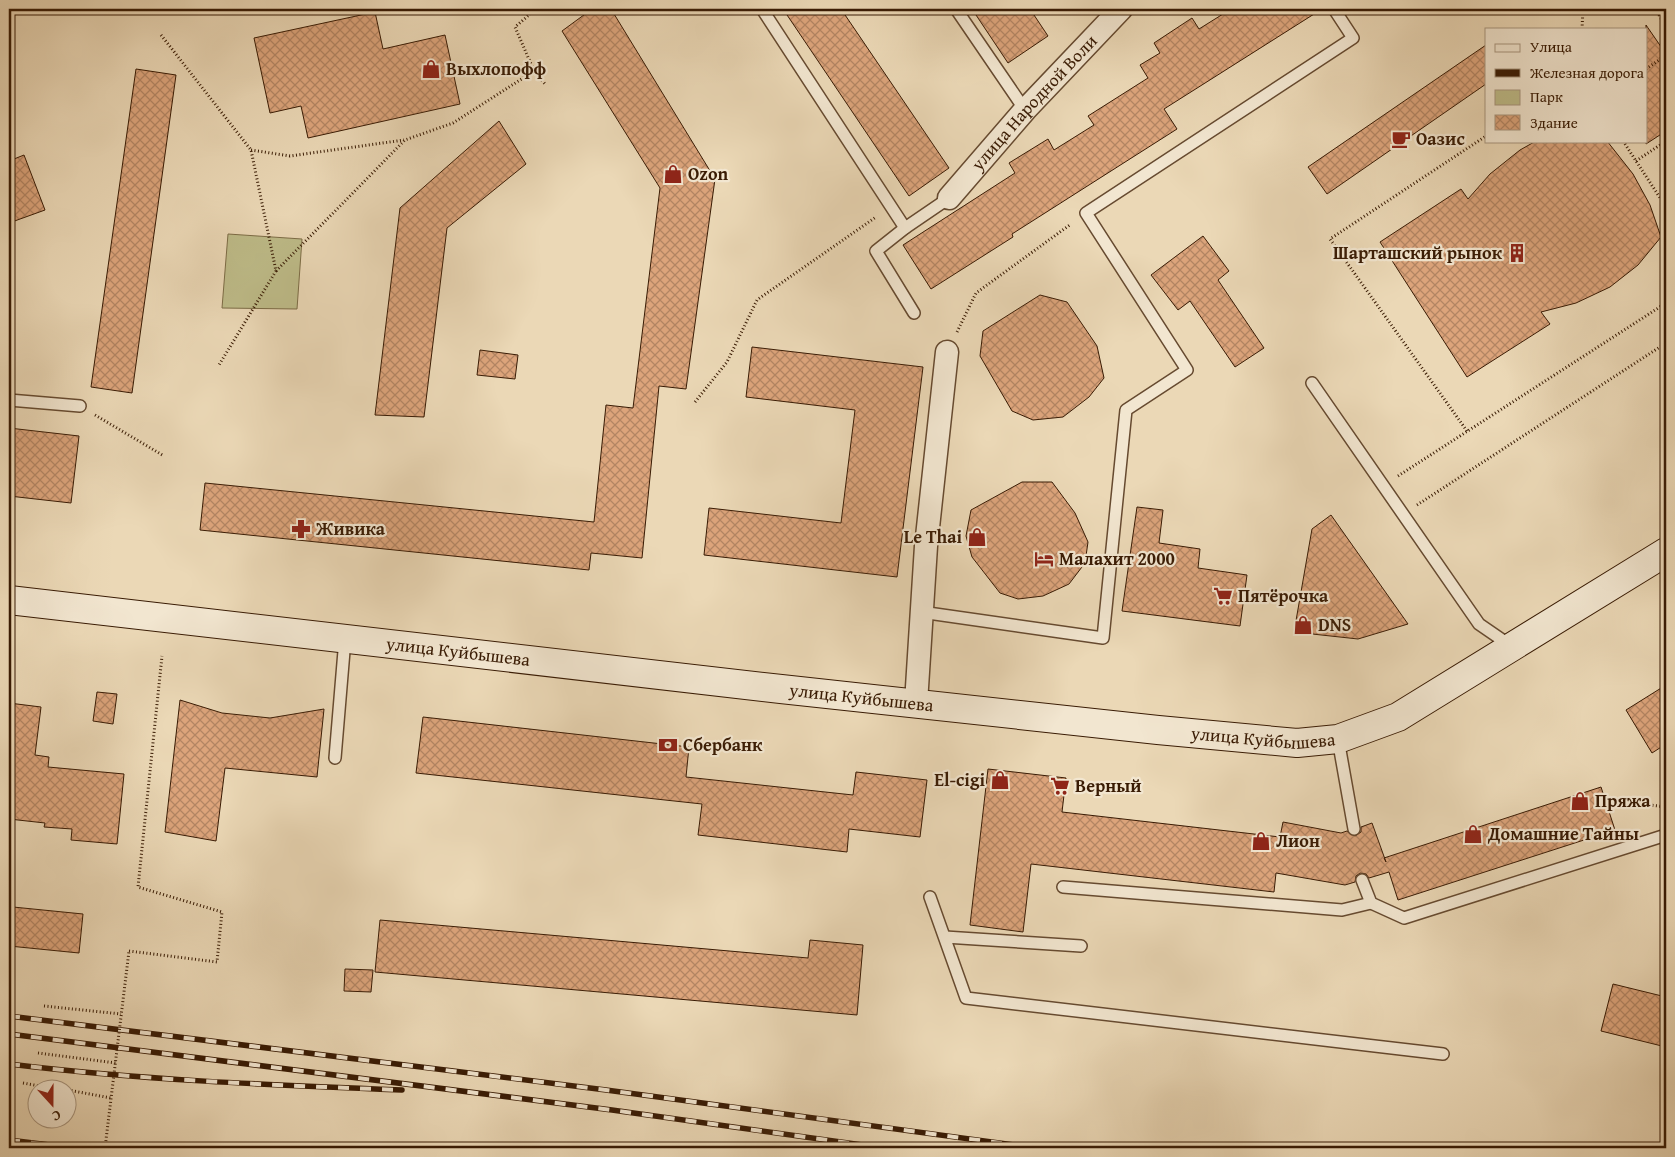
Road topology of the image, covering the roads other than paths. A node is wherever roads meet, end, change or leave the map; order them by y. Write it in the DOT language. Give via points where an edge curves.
graph roads {
  1 [pos="762,9"];
  2 [pos="956,9"];
  3 [pos="1121,9"];
  4 [pos="1334,9"];
  5 [pos="1025,110"];
  6 [pos="948,198"];
  7 [pos="905,228"];
  8 [pos="914,313"];
  9 [pos="947,352"];
  10 [pos="1312,382"];
  11 [pos="9,400"];
  12 [pos="80,406"];
  13 [pos="1666,552"];
  14 [pos="9,600"];
  15 [pos="921,612"];
  16 [pos="345,639"];
  17 [pos="1513,647"];
  18 [pos="916,703"];
  19 [pos="1338,739"];
  20 [pos="335,758"];
  21 [pos="1354,829"];
  22 [pos="1666,835"];
  23 [pos="1362,880"];
  24 [pos="1063,887"];
  25 [pos="930,897"];
  26 [pos="1371,903"];
  27 [pos="945,937"];
  28 [pos="1081,946"];
  29 [pos="1443,1054"];
  1 -- 7 [label="lane"];
  2 -- 5 [label="lane"];
  3 -- 5 [label="street, улица Народной Воли"];
  4 -- 15 [label="lane" via="1353,38 1086,213 1187,370 1126,410 1103,638"];
  5 -- 6 [label="street, улица Народной Воли"];
  6 -- 7 [label="lane"];
  7 -- 8 [label="lane" via="876,251"];
  9 -- 15 [label="street"];
  10 -- 17 [label="lane" via="1479,624"];
  11 -- 12 [label="lane"];
  13 -- 17 [label="street, улица Куйбышева"];
  14 -- 16 [label="street, улица Куйбышева"];
  15 -- 18 [label="street"];
  16 -- 18 [label="street, улица Куйбышева"];
  16 -- 20 [label="lane"];
  17 -- 19 [label="street, улица Куйбышева" via="1398,717"];
  18 -- 19 [label="street, улица Куйбышева" via="1246,739 1297,743"];
  19 -- 21 [label="lane"];
  22 -- 26 [label="lane" via="1404,918"];
  23 -- 26 [label="lane"];
  24 -- 26 [label="lane" via="1342,910"];
  25 -- 27 [label="lane"];
  27 -- 28 [label="lane"];
  27 -- 29 [label="lane" via="966,998"];
}
